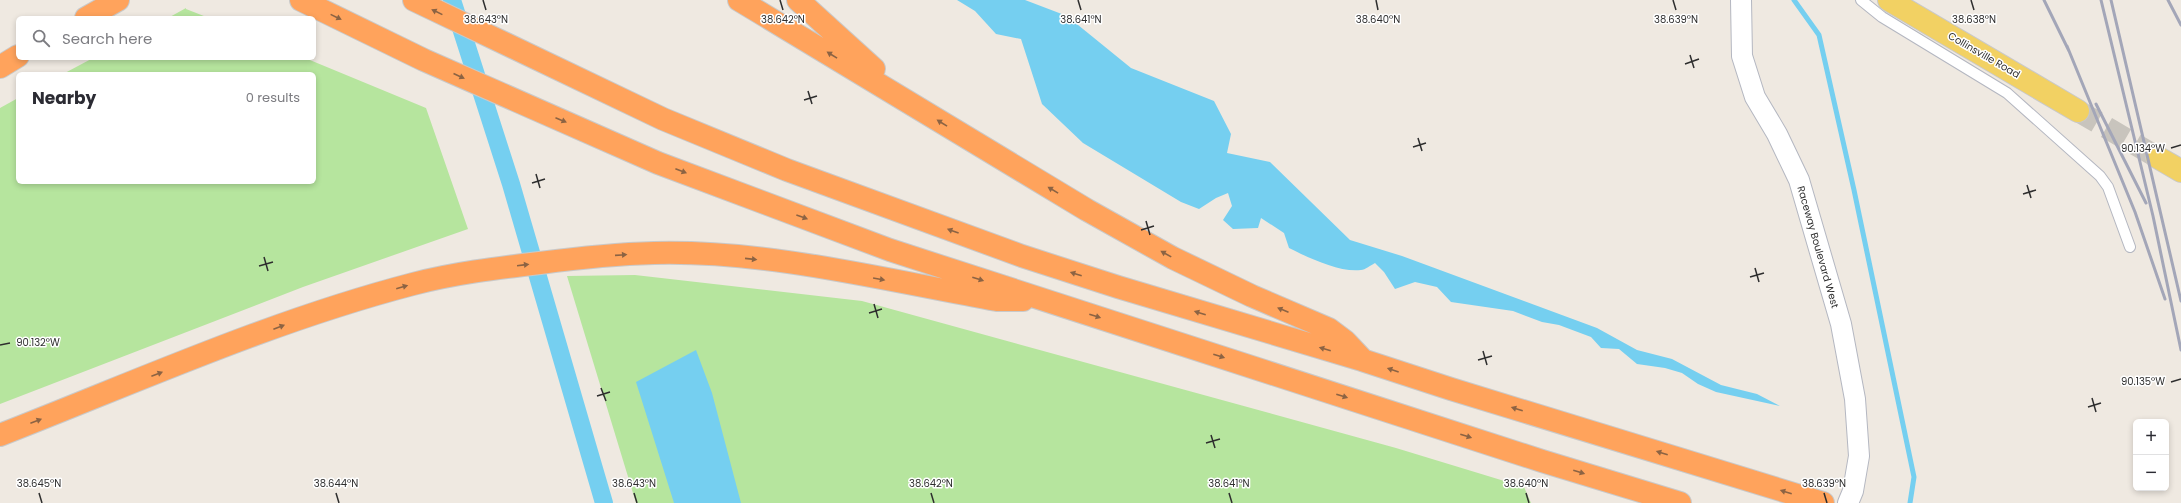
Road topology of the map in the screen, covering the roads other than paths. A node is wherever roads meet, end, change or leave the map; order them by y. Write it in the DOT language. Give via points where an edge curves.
graph roads {
  1 [pos="118,0"];
  2 [pos="301,0"];
  3 [pos="414,0"];
  4 [pos="739,0"];
  5 [pos="798,0"];
  6 [pos="1741,0"];
  7 [pos="1861,0"];
  8 [pos="1889,0"];
  9 [pos="90,16"];
  10 [pos="16,57"];
  11 [pos="0,66"];
  12 [pos="913,105"];
  13 [pos="2078,111"];
  14 [pos="2157,157"];
  15 [pos="2181,172"];
  16 [pos="2130,246"];
  17 [pos="1044,300"];
  18 [pos="1362,360"];
  19 [pos="0,436"];
  20 [pos="1680,503"];
  21 [pos="1823,503"];
  22 [pos="1848,503"];
  1 -- 9 [label="highway"];
  2 -- 17 [label="highway, one-way" via="424,60 658,163 890,250"];
  18 -- 3 [label="highway, one-way" via="1118,288 918,219 787,170 663,119"];
  12 -- 4 [label="highway, one-way"];
  5 -- 12 [label="highway"];
  6 -- 22 [label="street, Raceway Boulevard West" via="1742,56 1752,91 1777,134 1799,180 1841,324 1855,399 1859,456 1853,491"];
  7 -- 16 [label="lane" via="1882,17 2007,93 2100,176 2108,187"];
  8 -- 13 [label="main road, Collinsville Road"];
  10 -- 11 [label="highway"];
  18 -- 12 [label="highway, one-way" via="1345,341 1329,329 1252,296 1167,254 1087,210"];
  14 -- 15 [label="main road"];
  19 -- 17 [label="highway, one-way" via="290,322 415,283 484,269 655,253 722,256 812,266 997,300"];
  17 -- 20 [label="highway, one-way"];
  21 -- 18 [label="highway, one-way" via="1451,390"];
}
